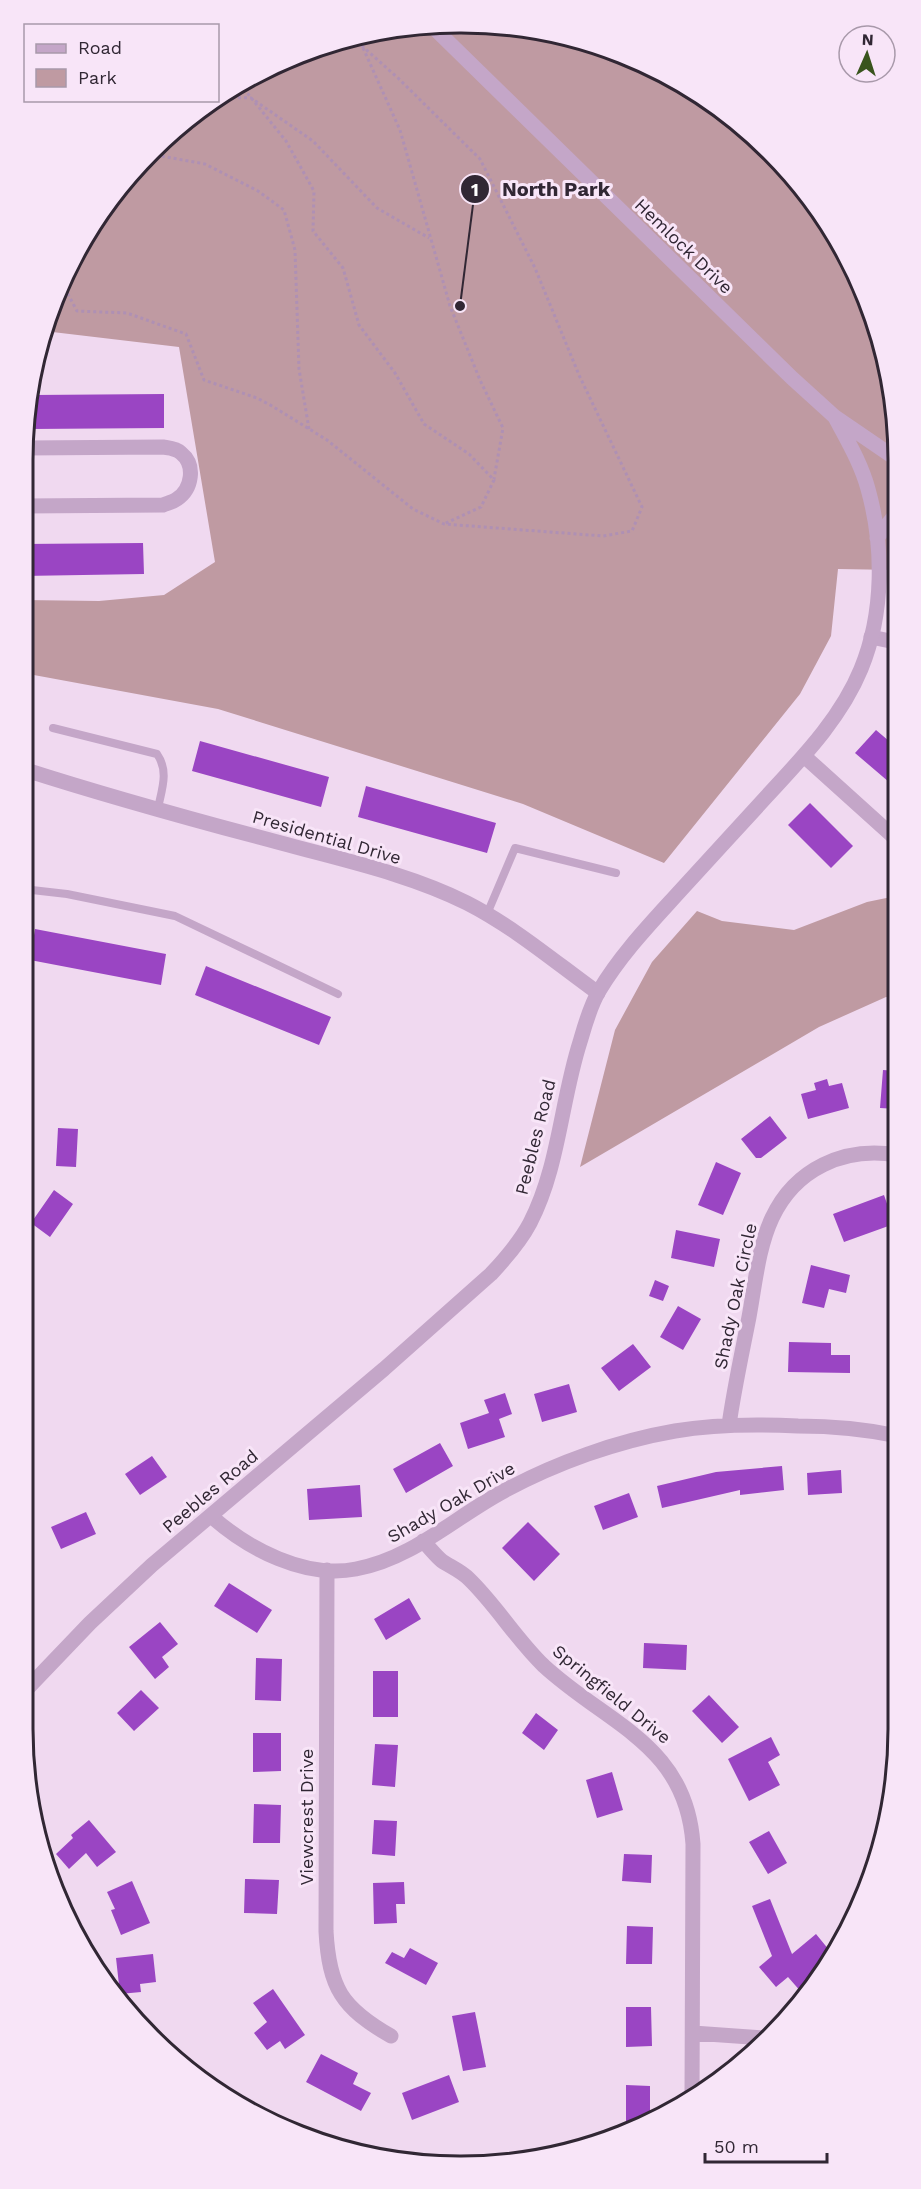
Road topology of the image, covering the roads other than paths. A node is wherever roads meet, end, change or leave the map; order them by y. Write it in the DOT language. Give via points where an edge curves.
graph roads {
  1 [pos="440,34"];
  2 [pos="835,417"];
  3 [pos="33,448"];
  4 [pos="888,453"];
  5 [pos="33,506"];
  6 [pos="888,523"];
  7 [pos="877,538"];
  8 [pos="871,637"];
  9 [pos="888,641"];
  10 [pos="53,728"];
  11 [pos="804,756"];
  12 [pos="33,772"];
  13 [pos="158,808"];
  14 [pos="888,832"];
  15 [pos="616,873"];
  16 [pos="33,890"];
  17 [pos="487,914"];
  18 [pos="598,993"];
  19 [pos="338,994"];
  20 [pos="888,1154"];
  21 [pos="729,1425"];
  22 [pos="888,1434"];
  23 [pos="211,1516"];
  24 [pos="423,1541"];
  25 [pos="327,1570"];
  26 [pos="33,1682"];
  27 [pos="693,2033"];
  28 [pos="391,2036"];
  29 [pos="756,2037"];
  30 [pos="692,2088"];
  1 -- 2 [label="street, Hemlock Drive"];
  2 -- 4 [label="street, Hemlock Drive"];
  2 -- 7 [label="street, Peebles Road" via="867,487"];
  3 -- 5 [label="street" via="174,448 187,459 191,476 177,500 164,505"];
  6 -- 7 [label="street"];
  7 -- 8 [label="street, Peebles Road" via="877,600"];
  8 -- 9 [label="street"];
  8 -- 11 [label="street, Peebles Road" via="853,686"];
  10 -- 13 [label="lane" via="157,754 164,763"];
  11 -- 14 [label="street"];
  11 -- 18 [label="street, Peebles Road" via="641,932"];
  12 -- 13 [label="street, Presidential Drive"];
  13 -- 17 [label="street, Presidential Drive" via="395,875"];
  15 -- 17 [label="lane" via="514,848"];
  16 -- 19 [label="lane" via="175,916"];
  17 -- 18 [label="street, Presidential Drive"];
  18 -- 23 [label="street, Peebles Road" via="572,1070 545,1187 519,1241 491,1274"];
  20 -- 21 [label="street, Shady Oak Circle" via="860,1153 830,1161 801,1180 780,1203 762,1248"];
  21 -- 22 [label="street, Shady Oak Drive" via="814,1426"];
  21 -- 24 [label="street, Shady Oak Drive" via="648,1437 564,1464 484,1502"];
  23 -- 25 [label="street, Shady Oak Drive" via="266,1553"];
  23 -- 26 [label="street, Peebles Road" via="152,1565"];
  24 -- 25 [label="street, Shady Oak Drive" via="378,1564 354,1570"];
  24 -- 27 [label="street, Springfield Drive" via="442,1561 468,1578 560,1680 648,1745 679,1786 692,1822"];
  25 -- 28 [label="street, Viewcrest Drive" via="328,1964 352,2009"];
  27 -- 29 [label="street"];
  27 -- 30 [label="street, Springfield Drive"];
}
